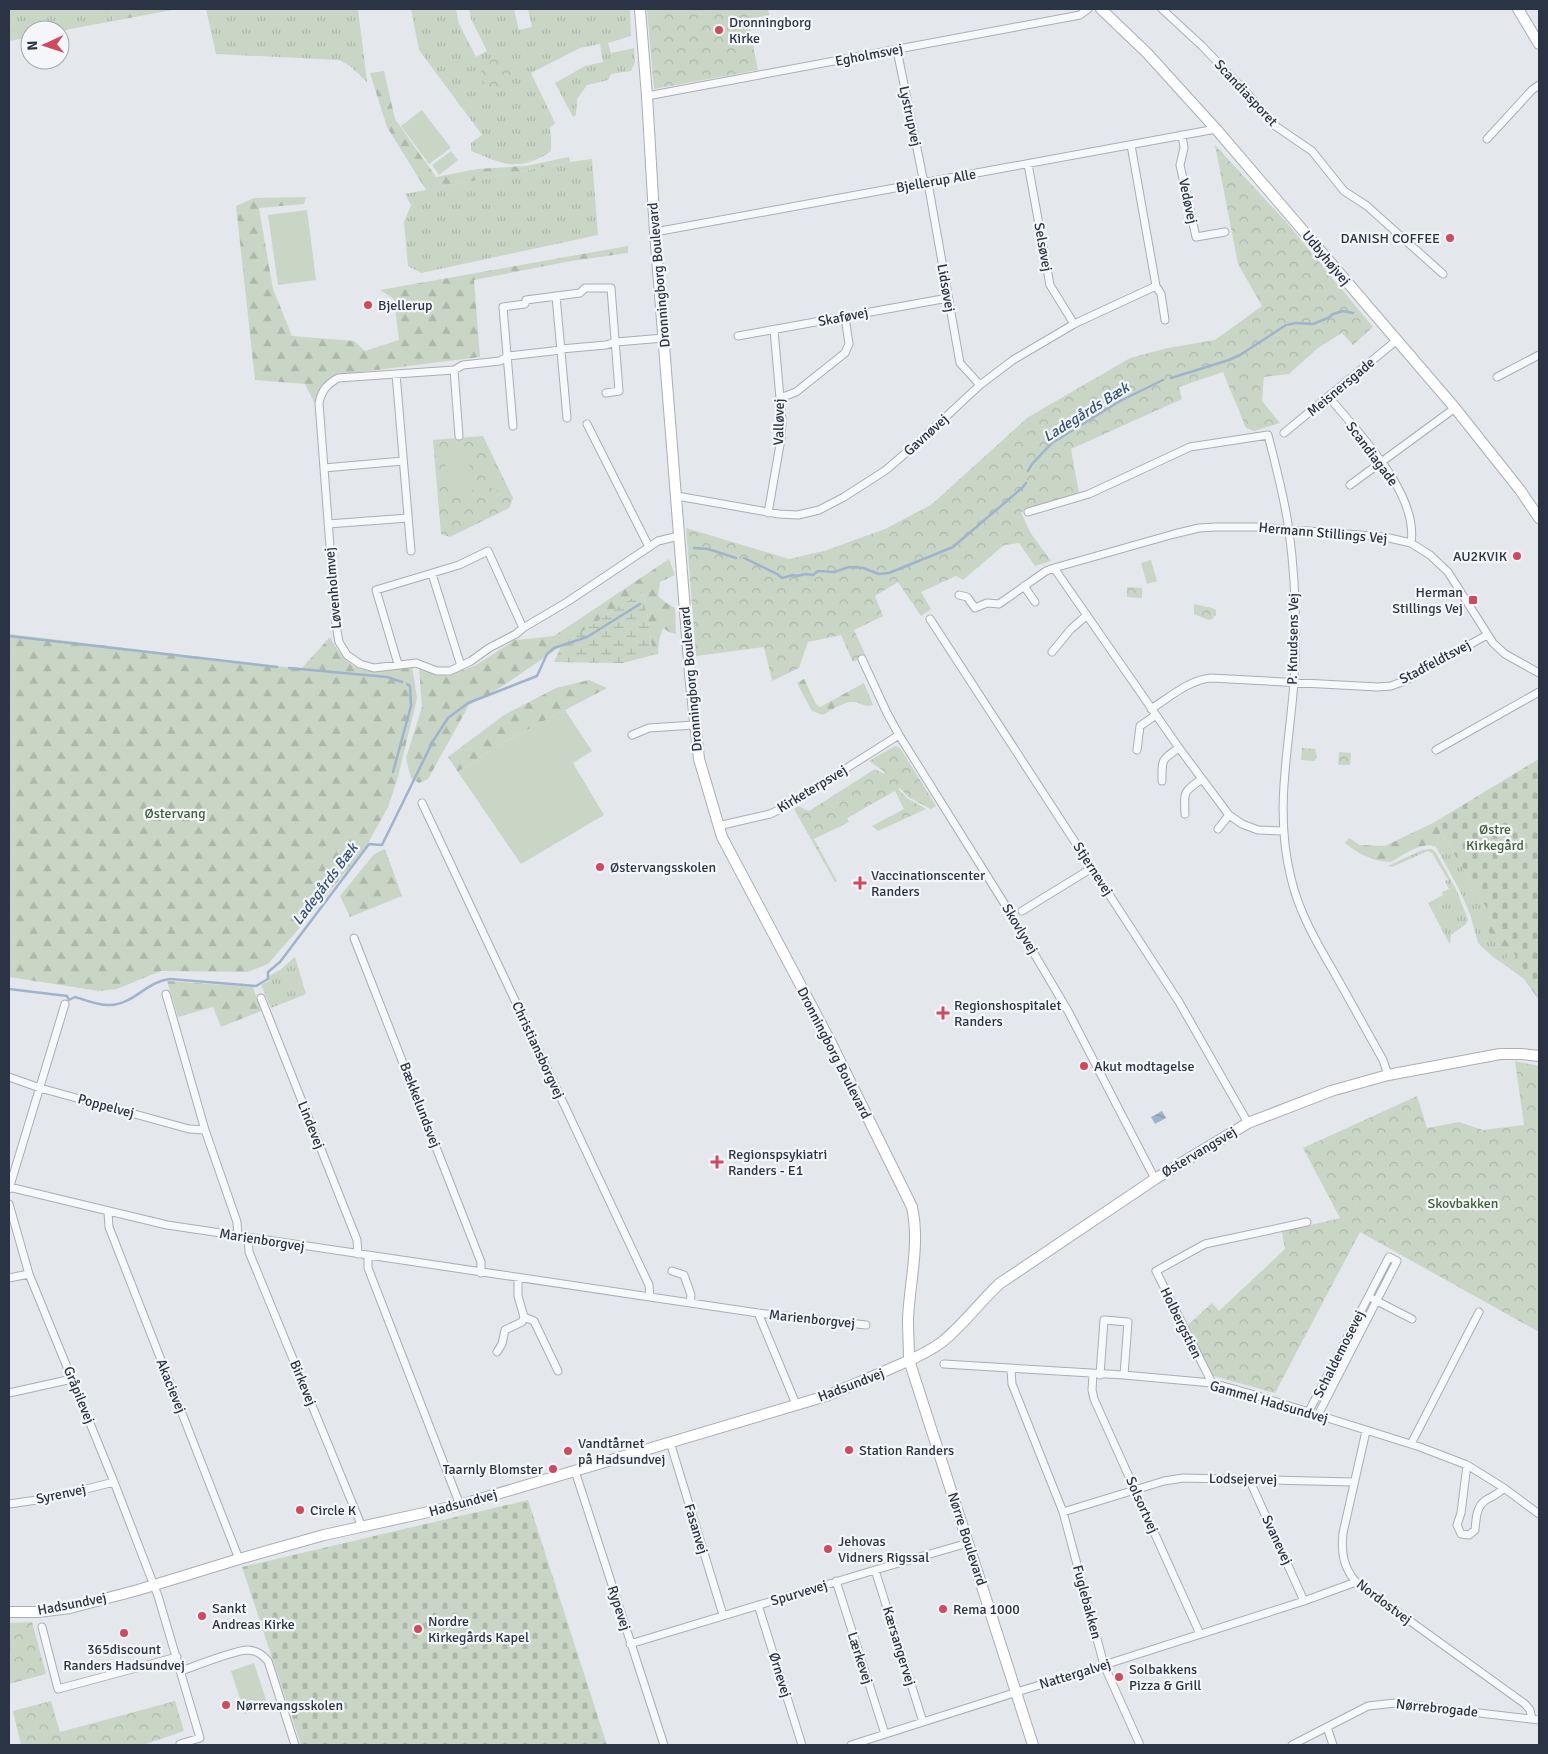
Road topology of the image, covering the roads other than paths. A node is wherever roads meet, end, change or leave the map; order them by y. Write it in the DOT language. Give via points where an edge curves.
graph roads {
  1 [pos="640,9"];
  2 [pos="1088,9"];
  3 [pos="1101,9"];
  4 [pos="1162,9"];
  5 [pos="1518,9"];
  6 [pos="1539,44"];
  7 [pos="897,50"];
  8 [pos="1539,85"];
  9 [pos="647,96"];
  10 [pos="1216,129"];
  11 [pos="1182,135"];
  12 [pos="1487,139"];
  13 [pos="1131,145"];
  14 [pos="1028,164"];
  15 [pos="926,183"];
  16 [pos="655,232"];
  17 [pos="1225,232"];
  18 [pos="1443,274"];
  19 [pos="1156,286"];
  20 [pos="556,296"];
  21 [pos="948,298"];
  22 [pos="844,317"];
  23 [pos="1165,320"];
  24 [pos="1074,324"];
  25 [pos="774,330"];
  26 [pos="738,336"];
  27 [pos="664,338"];
  28 [pos="1397,340"];
  29 [pos="616,342"];
  30 [pos="561,348"];
  31 [pos="1539,355"];
  32 [pos="508,356"];
  33 [pos="454,370"];
  34 [pos="396,374"];
  35 [pos="1497,377"];
  36 [pos="980,385"];
  37 [pos="606,393"];
  38 [pos="1329,397"];
  39 [pos="780,398"];
  40 [pos="1455,408"];
  41 [pos="566,418"];
  42 [pos="587,424"];
  43 [pos="513,426"];
  44 [pos="1284,434"];
  45 [pos="459,436"];
  46 [pos="403,461"];
  47 [pos="1381,462"];
  48 [pos="324,468"];
  49 [pos="1350,485"];
  50 [pos="677,496"];
  51 [pos="768,512"];
  52 [pos="1028,512"];
  53 [pos="408,518"];
  54 [pos="1539,518"];
  55 [pos="328,524"];
  56 [pos="1289,530"];
  57 [pos="679,536"];
  58 [pos="1411,543"];
  59 [pos="649,547"];
  60 [pos="411,551"];
  61 [pos="1054,568"];
  62 [pos="432,574"];
  63 [pos="1024,586"];
  64 [pos="959,595"];
  65 [pos="1035,602"];
  66 [pos="1087,615"];
  67 [pos="930,619"];
  68 [pos="523,628"];
  69 [pos="1487,635"];
  70 [pos="1052,652"];
  71 [pos="862,659"];
  72 [pos="398,664"];
  73 [pos="461,666"];
  74 [pos="1539,673"];
  75 [pos="1294,683"];
  76 [pos="1539,692"];
  77 [pos="1154,712"];
  78 [pos="694,725"];
  79 [pos="632,734"];
  80 [pos="899,735"];
  81 [pos="1179,748"];
  82 [pos="1137,750"];
  83 [pos="1436,750"];
  84 [pos="1202,779"];
  85 [pos="1162,781"];
  86 [pos="422,803"];
  87 [pos="1185,814"];
  88 [pos="1229,815"];
  89 [pos="718,826"];
  90 [pos="1218,829"];
  91 [pos="1282,831"];
  92 [pos="1092,868"];
  93 [pos="1022,911"];
  94 [pos="354,938"];
  95 [pos="166,994"];
  96 [pos="260,998"];
  97 [pos="65,1004"];
  98 [pos="1539,1056"];
  99 [pos="1388,1075"];
  100 [pos="9,1076"];
  101 [pos="40,1088"];
  102 [pos="1248,1123"];
  103 [pos="205,1130"];
  104 [pos="1155,1179"];
  105 [pos="9,1188"];
  106 [pos="9,1204"];
  107 [pos="108,1212"];
  108 [pos="1307,1222"];
  109 [pos="238,1236"];
  110 [pos="248,1238"];
  111 [pos="358,1254"];
  112 [pos="368,1256"];
  113 [pos="672,1271"];
  114 [pos="481,1273"];
  115 [pos="29,1274"];
  116 [pos="9,1278"];
  117 [pos="518,1278"];
  118 [pos="1368,1296"];
  119 [pos="650,1297"];
  120 [pos="1376,1301"];
  121 [pos="690,1303"];
  122 [pos="758,1312"];
  123 [pos="1479,1312"];
  124 [pos="524,1317"];
  125 [pos="1412,1319"];
  126 [pos="866,1325"];
  127 [pos="497,1352"];
  128 [pos="909,1360"];
  129 [pos="944,1364"];
  130 [pos="1011,1369"];
  131 [pos="558,1372"];
  132 [pos="1096,1374"];
  133 [pos="1124,1375"];
  134 [pos="72,1378"];
  135 [pos="1212,1383"];
  136 [pos="9,1393"];
  137 [pos="796,1404"];
  138 [pos="1309,1412"];
  139 [pos="1318,1415"];
  140 [pos="1366,1431"];
  141 [pos="670,1442"];
  142 [pos="1411,1444"];
  143 [pos="1467,1465"];
  144 [pos="575,1470"];
  145 [pos="1249,1479"];
  146 [pos="114,1482"];
  147 [pos="1353,1482"];
  148 [pos="1504,1488"];
  149 [pos="1135,1489"];
  150 [pos="9,1504"];
  151 [pos="460,1505"];
  152 [pos="1063,1512"];
  153 [pos="1539,1514"];
  154 [pos="362,1527"];
  155 [pos="968,1543"];
  156 [pos="240,1559"];
  157 [pos="875,1570"];
  158 [pos="836,1581"];
  159 [pos="1356,1582"];
  160 [pos="152,1585"];
  161 [pos="1304,1601"];
  162 [pos="758,1605"];
  163 [pos="9,1612"];
  164 [pos="723,1615"];
  165 [pos="42,1627"];
  166 [pos="1200,1634"];
  167 [pos="630,1644"];
  168 [pos="177,1657"];
  169 [pos="1104,1665"];
  170 [pos="181,1671"];
  171 [pos="1017,1692"];
  172 [pos="1536,1720"];
  173 [pos="923,1722"];
  174 [pos="1327,1727"];
  175 [pos="885,1734"];
  176 [pos="180,1744"];
  177 [pos="295,1745"];
  178 [pos="664,1745"];
  179 [pos="802,1745"];
  180 [pos="854,1745"];
  181 [pos="1033,1745"];
  182 [pos="1140,1745"];
  183 [pos="1292,1745"];
  184 [pos="1333,1745"];
  1 -- 9 [label="street, Dronningborg Boulevard"];
  2 -- 7 [label="street, Egholmsvej" via="1080,15"];
  3 -- 10 [label="street, Udbyhøjvej" via="1147,53"];
  4 -- 18 [label="street, Scandiasporet" via="1208,52 1274,125 1312,152 1344,191 1367,206"];
  5 -- 6 [label="street"];
  7 -- 9 [label="street, Egholmsvej"];
  7 -- 15 [label="street, Lystrupvej"];
  8 -- 12 [label="street"];
  9 -- 16 [label="street, Dronningborg Boulevard"];
  10 -- 11 [label="street, Bjellerup Alle"];
  10 -- 28 [label="street, Udbyhøjvej"];
  11 -- 13 [label="street, Bjellerup Alle"];
  11 -- 17 [label="street, Vedøvej" via="1184,148 1180,165 1196,238"];
  13 -- 14 [label="street, Bjellerup Alle"];
  13 -- 19 [label="street"];
  14 -- 15 [label="street, Bjellerup Alle"];
  14 -- 24 [label="street, Selsøvej" via="1050,285"];
  15 -- 16 [label="street, Bjellerup Alle"];
  15 -- 21 [label="street, Lidsøvej"];
  16 -- 27 [label="street, Dronningborg Boulevard"];
  19 -- 23 [label="street" via="1161,294"];
  19 -- 24 [label="street, Gavnøvej"];
  20 -- 29 [label="street" via="580,293 585,288 611,288"];
  20 -- 30 [label="street"];
  20 -- 32 [label="street" via="503,307"];
  21 -- 22 [label="street, Skaføvej"];
  21 -- 36 [label="street, Lidsøvej" via="960,363"];
  22 -- 25 [label="street, Skaføvej"];
  22 -- 39 [label="street" via="849,344 845,353 796,392"];
  24 -- 36 [label="street, Gavnøvej" via="1012,360"];
  25 -- 26 [label="street, Skaføvej"];
  25 -- 39 [label="street, Valløvej"];
  27 -- 29 [label="street, Løvenholmvej"];
  27 -- 50 [label="street, Dronningborg Boulevard"];
  28 -- 38 [label="street, Meisnersgade"];
  28 -- 40 [label="street, Udbyhøjvej"];
  29 -- 30 [label="street, Løvenholmvej"];
  29 -- 37 [label="street" via="619,391"];
  30 -- 32 [label="street, Løvenholmvej"];
  30 -- 41 [label="street"];
  31 -- 35 [label="street"];
  32 -- 33 [label="street, Løvenholmvej" via="500,361 463,365"];
  32 -- 43 [label="street"];
  33 -- 34 [label="street, Løvenholmvej"];
  33 -- 45 [label="street"];
  34 -- 46 [label="street"];
  34 -- 48 [label="street, Løvenholmvej" via="338,378 327,384 319,403"];
  36 -- 51 [label="street, Gavnøvej" via="886,470 844,498 810,513"];
  38 -- 44 [label="street, Meisnersgade"];
  38 -- 47 [label="street, Scandiagade"];
  39 -- 51 [label="street, Valløvej" via="781,438"];
  40 -- 47 [label="street"];
  40 -- 54 [label="street, Udbyhøjvej"];
  42 -- 59 [label="street"];
  46 -- 48 [label="street"];
  46 -- 53 [label="street"];
  47 -- 49 [label="street"];
  47 -- 58 [label="street, Scandiagade" via="1408,510"];
  48 -- 55 [label="street, Løvenholmvej"];
  50 -- 51 [label="street, Gavnøvej"];
  50 -- 57 [label="street, Dronningborg Boulevard"];
  52 -- 56 [label="street, P. Knudsens Vej" via="1088,494 1190,447 1268,435"];
  53 -- 55 [label="street"];
  53 -- 60 [label="street"];
  55 -- 72 [label="street, Løvenholmvej" via="339,642 347,655 360,664 374,668"];
  56 -- 58 [label="street, Hermann Stillings Vej" via="1379,536"];
  56 -- 61 [label="street, Hermann Stillings Vej" via="1227,526 1198,528"];
  56 -- 75 [label="street, P. Knudsens Vej" via="1296,621"];
  57 -- 59 [label="street, Løvenholmvej" via="658,541"];
  57 -- 78 [label="street, Dronningborg Boulevard"];
  58 -- 69 [label="street, Hermann Stillings Vej" via="1448,572"];
  59 -- 68 [label="street, Løvenholmvej"];
  61 -- 63 [label="street, Hermann Stillings Vej"];
  61 -- 66 [label="street"];
  62 -- 68 [label="street" via="488,551"];
  62 -- 72 [label="street" via="376,590"];
  62 -- 73 [label="street"];
  63 -- 64 [label="street, Hermann Stillings Vej" via="999,604 987,603 975,608 967,597"];
  63 -- 65 [label="street"];
  66 -- 70 [label="street"];
  66 -- 77 [label="street"];
  67 -- 92 [label="street, Stjernevej"];
  68 -- 73 [label="street, Løvenholmvej"];
  69 -- 74 [label="street, Hermann Stillings Vej" via="1505,654"];
  69 -- 75 [label="street, Stadfeldtsvej" via="1390,686"];
  71 -- 80 [label="street, Skovlyvej"];
  72 -- 73 [label="street, Løvenholmvej" via="416,663 450,672"];
  75 -- 77 [label="street, Stadfeldtsvej" via="1201,679 1190,683"];
  75 -- 91 [label="street, P. Knudsens Vej"];
  76 -- 83 [label="street"];
  77 -- 81 [label="street"];
  77 -- 82 [label="street, Stadfeldtsvej" via="1140,726"];
  78 -- 79 [label="street" via="649,728"];
  78 -- 89 [label="street, Dronningborg Boulevard" via="699,759"];
  80 -- 89 [label="street, Kirketerpsvej" via="785,807 770,814"];
  80 -- 104 [label="street, Skovlyvej" via="1068,1011"];
  81 -- 84 [label="street"];
  81 -- 85 [label="street" via="1162,761"];
  84 -- 87 [label="street" via="1187,790"];
  84 -- 88 [label="street"];
  86 -- 119 [label="street, Christiansborgvej" via="649,1285"];
  88 -- 90 [label="street"];
  88 -- 91 [label="street" via="1258,830"];
  89 -- 128 [label="street, Dronningborg Boulevard" via="912,1207 916,1243 908,1319"];
  91 -- 99 [label="street, P. Knudsens Vej" via="1291,880 1304,918 1383,1060"];
  92 -- 93 [label="street"];
  92 -- 102 [label="street, Stjernevej" via="1179,1002"];
  94 -- 114 [label="street, Bækkelundsvej" via="481,1262"];
  95 -- 103 [label="street"];
  96 -- 111 [label="street, Lindevej" via="357,1240"];
  97 -- 101 [label="street"];
  98 -- 99 [label="street, Østervangsvej" via="1500,1054"];
  99 -- 102 [label="street, Østervangsvej" via="1331,1091"];
  100 -- 101 [label="street, Poppelvej"];
  101 -- 103 [label="street, Poppelvej" via="189,1129"];
  101 -- 105 [label="street"];
  102 -- 104 [label="street, Østervangsvej"];
  103 -- 109 [label="street" via="237,1222"];
  104 -- 128 [label="street, Østervangsvej" via="1000,1284 940,1344"];
  105 -- 107 [label="street, Marienborgvej"];
  106 -- 115 [label="street, Gråpilevej"];
  107 -- 109 [label="street, Marienborgvej"];
  107 -- 156 [label="street, Akacievej" via="109,1227"];
  108 -- 135 [label="street, Holbergstien" via="1205,1244 1156,1271"];
  109 -- 110 [label="street, Marienborgvej"];
  110 -- 111 [label="street, Marienborgvej"];
  110 -- 154 [label="street, Birkevej" via="249,1252"];
  111 -- 112 [label="street, Marienborgvej"];
  112 -- 114 [label="street, Marienborgvej"];
  112 -- 151 [label="street" via="368,1268"];
  113 -- 121 [label="street" via="684,1274 691,1295"];
  114 -- 117 [label="street, Marienborgvej"];
  115 -- 116 [label="street"];
  115 -- 134 [label="street, Gråpilevej"];
  117 -- 119 [label="street, Marienborgvej"];
  117 -- 124 [label="street" via="518,1296"];
  118 -- 120 [label="street, Schaldemosevej"];
  118 -- 120 [label="street, Schaldemosevej" via="1388,1257 1397,1261"];
  118 -- 138 [label="street, Schaldemosevej"];
  119 -- 121 [label="street, Marienborgvej"];
  120 -- 125 [label="street, Schaldemosevej"];
  120 -- 139 [label="street, Schaldemosevej"];
  121 -- 122 [label="street, Marienborgvej"];
  122 -- 126 [label="street, Marienborgvej"];
  122 -- 137 [label="street, Marienborgvej"];
  123 -- 142 [label="street"];
  124 -- 127 [label="street" via="522,1322 505,1330"];
  124 -- 131 [label="street" via="534,1321"];
  128 -- 137 [label="street, Hadsundvej" via="826,1396"];
  128 -- 155 [label="street, Nørre Boulevard"];
  129 -- 130 [label="street, Gammel Hadsundvej"];
  130 -- 132 [label="street, Gammel Hadsundvej"];
  130 -- 152 [label="street, Fuglebakken" via="1012,1384"];
  132 -- 133 [label="street, Gammel Hadsundvej"];
  132 -- 133 [label="street" via="1104,1320 1128,1322"];
  132 -- 149 [label="street, Solsortvej" via="1092,1390 1094,1399"];
  133 -- 135 [label="street, Gammel Hadsundvej"];
  134 -- 136 [label="street"];
  134 -- 146 [label="street, Gråpilevej"];
  135 -- 138 [label="street, Gammel Hadsundvej"];
  137 -- 141 [label="street, Hadsundvej"];
  138 -- 139 [label="street, Gammel Hadsundvej"];
  139 -- 140 [label="street, Gammel Hadsundvej"];
  140 -- 142 [label="street, Gammel Hadsundvej"];
  140 -- 147 [label="street, Nordostvej"];
  141 -- 144 [label="street, Hadsundvej"];
  141 -- 164 [label="street, Fasanvej"];
  142 -- 143 [label="street, Gammel Hadsundvej"];
  143 -- 148 [label="street, Gammel Hadsundvej"];
  143 -- 148 [label="street" via="1457,1525 1461,1534 1469,1535 1475,1530 1477,1514 1484,1500"];
  144 -- 151 [label="street, Hadsundvej"];
  144 -- 167 [label="street, Rypevej"];
  145 -- 147 [label="street, Lodsejervej"];
  145 -- 149 [label="street, Lodsejervej" via="1183,1478"];
  145 -- 161 [label="street, Svanevej"];
  146 -- 150 [label="street, Syrenvej" via="51,1498"];
  146 -- 160 [label="street, Gråpilevej"];
  147 -- 159 [label="street, Nordostvej" via="1341,1545 1345,1566"];
  148 -- 153 [label="street, Gammel Hadsundvej"];
  149 -- 152 [label="street"];
  149 -- 166 [label="street, Solsortvej"];
  151 -- 154 [label="street, Hadsundvej"];
  152 -- 169 [label="street, Fuglebakken"];
  154 -- 156 [label="street, Hadsundvej"];
  155 -- 157 [label="street, Spurvevej"];
  155 -- 171 [label="street, Nørre Boulevard"];
  156 -- 160 [label="street, Hadsundvej"];
  157 -- 158 [label="street, Spurvevej"];
  157 -- 173 [label="street, Kærsangervej"];
  158 -- 162 [label="street, Spurvevej"];
  158 -- 175 [label="street, Lærkevej"];
  159 -- 161 [label="street, Nattergalvej"];
  159 -- 172 [label="street, Nordostvej" via="1525,1704"];
  160 -- 163 [label="street, Hadsundvej" via="70,1608"];
  160 -- 168 [label="street, Gråpilevej"];
  161 -- 166 [label="street, Nattergalvej"];
  162 -- 164 [label="street, Spurvevej"];
  162 -- 179 [label="street, Ørnevej"];
  164 -- 167 [label="street, Spurvevej"];
  165 -- 168 [label="street" via="58,1690"];
  166 -- 169 [label="street, Nattergalvej"];
  167 -- 178 [label="street, Rypevej"];
  168 -- 170 [label="street, Gråpilevej"];
  169 -- 171 [label="street, Nattergalvej"];
  169 -- 182 [label="street, Fuglebakken"];
  170 -- 176 [label="street, Gråpilevej" via="200,1738"];
  170 -- 177 [label="street" via="242,1650 263,1656 268,1661"];
  171 -- 173 [label="street, Nattergalvej"];
  171 -- 181 [label="street, Nørre Boulevard"];
  172 -- 174 [label="street, Nørrebrogade" via="1381,1703 1368,1706"];
  173 -- 175 [label="street, Nattergalvej"];
  174 -- 183 [label="street, Nørrebrogade"];
  174 -- 184 [label="street"];
  175 -- 180 [label="street, Nattergalvej"];
}
